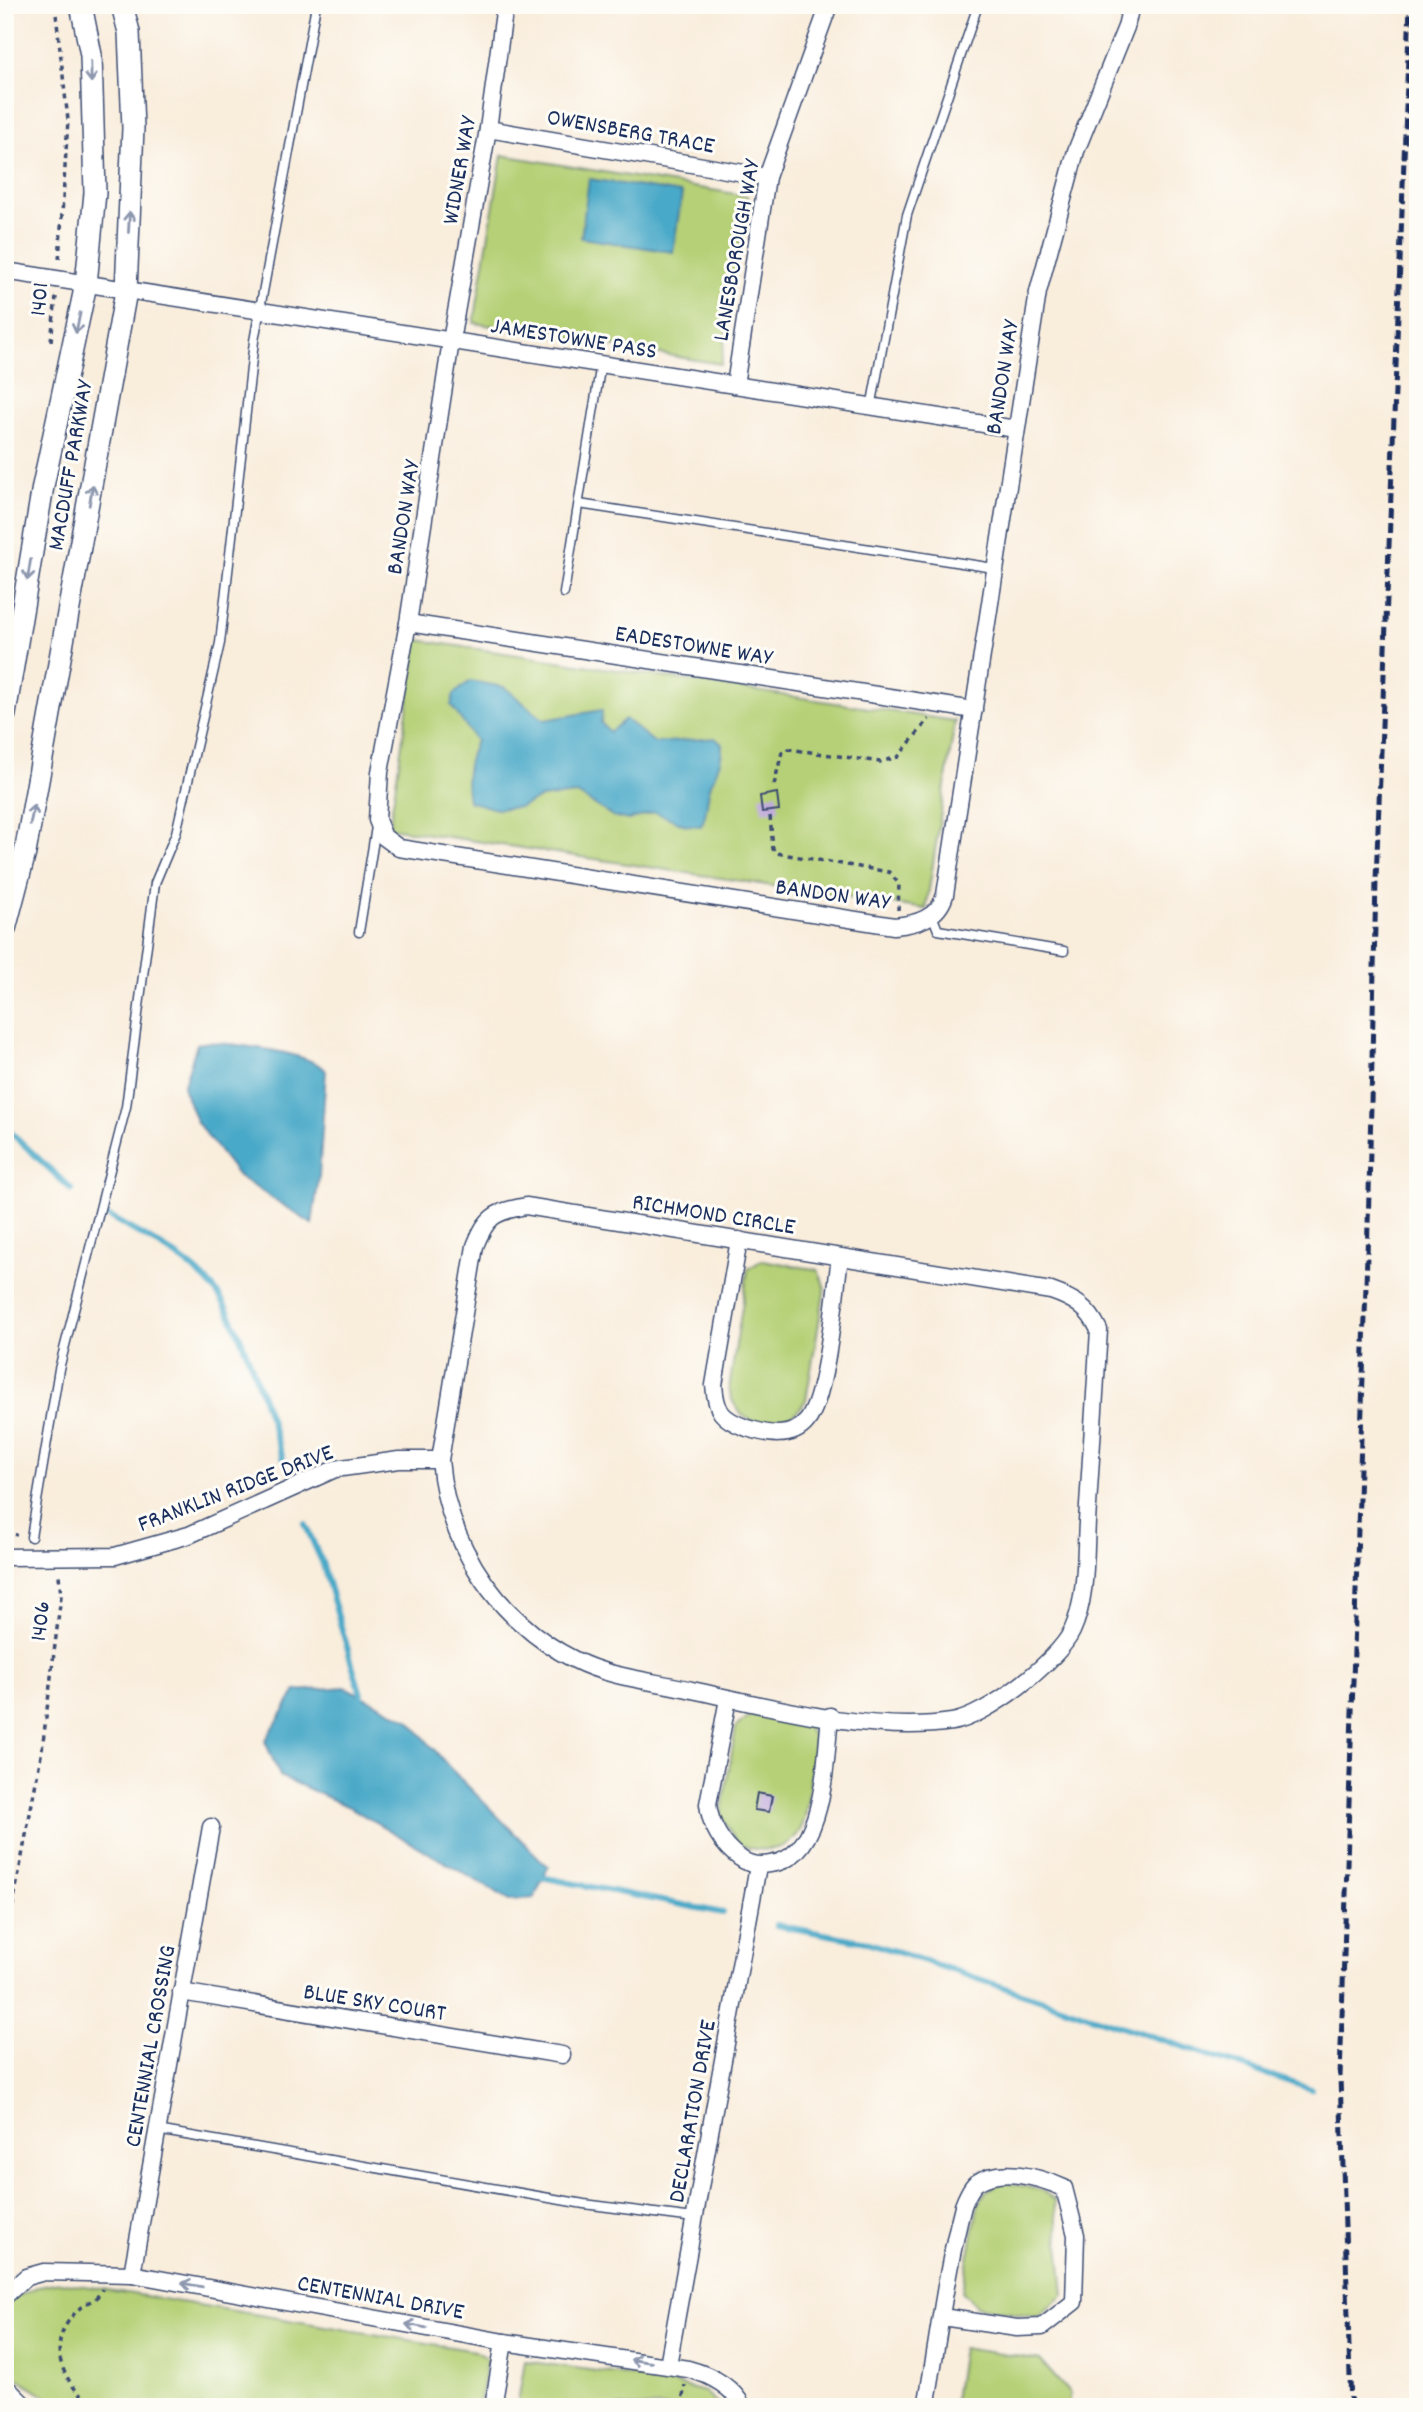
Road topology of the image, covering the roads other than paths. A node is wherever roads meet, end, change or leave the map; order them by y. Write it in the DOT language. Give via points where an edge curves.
graph roads {
  1 [pos="81,5"];
  2 [pos="122,5"];
  3 [pos="316,5"];
  4 [pos="505,5"];
  5 [pos="829,5"];
  6 [pos="978,5"];
  7 [pos="1131,5"];
  8 [pos="488,129"];
  9 [pos="766,177"];
  10 [pos="5,271"];
  11 [pos="86,284"];
  12 [pos="126,290"];
  13 [pos="261,311"];
  14 [pos="452,341"];
  15 [pos="601,363"];
  16 [pos="735,385"];
  17 [pos="871,408"];
  18 [pos="1016,429"];
  19 [pos="579,504"];
  20 [pos="994,568"];
  21 [pos="564,593"];
  22 [pos="408,623"];
  23 [pos="974,710"];
  24 [pos="5,714"];
  25 [pos="377,821"];
  26 [pos="932,915"];
  27 [pos="5,929"];
  28 [pos="359,932"];
  29 [pos="1064,951"];
  30 [pos="739,1240"];
  31 [pos="840,1257"];
  32 [pos="440,1460"];
  33 [pos="31,1537"];
  34 [pos="5,1557"];
  35 [pos="728,1699"];
  36 [pos="830,1716"];
  37 [pos="211,1827"];
  38 [pos="758,1866"];
  39 [pos="181,1992"];
  40 [pos="562,2055"];
  41 [pos="157,2130"];
  42 [pos="694,2218"];
  43 [pos="132,2274"];
  44 [pos="5,2296"];
  45 [pos="942,2317"];
  46 [pos="504,2342"];
  47 [pos="668,2365"];
  48 [pos="5,2386"];
  49 [pos="26,2407"];
  50 [pos="493,2407"];
  51 [pos="743,2407"];
  52 [pos="926,2407"];
  1 -- 11 [label="street, MACDUFF PARKWAY, one-way" via="91,55 95,193"];
  12 -- 2 [label="street, MACDUFF PARKWAY, one-way" via="133,128 129,32"];
  3 -- 13 [label="lane"];
  4 -- 8 [label="street, WIDNER WAY"];
  5 -- 9 [label="street, LANESBOROUGH WAY"];
  6 -- 17 [label="lane" via="907,215"];
  7 -- 18 [label="street, BANDON WAY" via="1060,205 1038,292"];
  8 -- 9 [label="street, OWENSBERG TRACE"];
  8 -- 14 [label="street, WIDNER WAY"];
  9 -- 16 [label="street, LANESBOROUGH WAY"];
  10 -- 11 [label="street, JAMESTOWNE PASS"];
  11 -- 12 [label="street, JAMESTOWNE PASS"];
  11 -- 24 [label="street, MACDUFF PARKWAY, one-way" via="43,486"];
  12 -- 13 [label="street, JAMESTOWNE PASS"];
  27 -- 12 [label="street, MACDUFF PARKWAY, one-way" via="30,826"];
  13 -- 14 [label="street, JAMESTOWNE PASS"];
  13 -- 33 [label="lane" via="219,643 176,832 155,883 126,1107 60,1369"];
  14 -- 15 [label="street, JAMESTOWNE PASS"];
  14 -- 22 [label="street, BANDON WAY"];
  15 -- 16 [label="street, JAMESTOWNE PASS"];
  15 -- 19 [label="lane"];
  16 -- 17 [label="street, JAMESTOWNE PASS"];
  17 -- 18 [label="street, JAMESTOWNE PASS"];
  18 -- 20 [label="street, BANDON WAY"];
  19 -- 20 [label="lane"];
  19 -- 21 [label="lane"];
  20 -- 23 [label="street, BANDON WAY"];
  22 -- 23 [label="street, EADESTOWNE WAY"];
  22 -- 25 [label="street, BANDON WAY" via="380,772"];
  23 -- 26 [label="street, BANDON WAY" via="945,895"];
  25 -- 26 [label="street, BANDON WAY" via="384,837 399,848 894,926 914,924"];
  25 -- 28 [label="lane"];
  26 -- 29 [label="lane" via="938,930"];
  30 -- 31 [label="street, RICHMOND CIRCLE"];
  30 -- 31 [label="street" via="714,1385 716,1407 730,1422 761,1432 787,1434 807,1422 818,1398"];
  30 -- 32 [label="street, RICHMOND CIRCLE" via="526,1206 499,1211 483,1225 475,1246"];
  31 -- 36 [label="street, RICHMOND CIRCLE" via="1051,1291 1073,1299 1091,1314 1099,1330 1084,1564 1072,1631 1041,1668 999,1702 956,1722 889,1726"];
  32 -- 34 [label="street, FRANKLIN RIDGE DRIVE" via="399,1460 335,1469 189,1535 115,1556"];
  32 -- 35 [label="street, RICHMOND CIRCLE" via="443,1492 458,1535 492,1593 521,1624 575,1661 602,1671"];
  35 -- 36 [label="street, RICHMOND CIRCLE"];
  35 -- 38 [label="street" via="708,1804 710,1821 740,1858"];
  36 -- 38 [label="street" via="819,1806 810,1832 799,1853 782,1863"];
  37 -- 39 [label="street, CENTENNIAL CROSSING"];
  38 -- 42 [label="street, DECLARATION DRIVE"];
  39 -- 40 [label="street, BLUE SKY COURT"];
  39 -- 41 [label="street, CENTENNIAL CROSSING"];
  41 -- 42 [label="lane" via="584,2204"];
  41 -- 43 [label="street, CENTENNIAL CROSSING"];
  42 -- 47 [label="street, DECLARATION DRIVE"];
  43 -- 44 [label="street, CENTENNIAL DRIVE" via="44,2272 26,2277"];
  46 -- 43 [label="street, CENTENNIAL DRIVE, one-way"];
  45 -- 45 [label="street" via="963,2203 975,2183 1001,2174 1044,2179 1064,2188 1076,2235 1074,2302 1042,2327"];
  45 -- 52 [label="street"];
  47 -- 46 [label="street, CENTENNIAL DRIVE, one-way"];
  46 -- 50 [label="street"];
  47 -- 51 [label="street, CENTENNIAL DRIVE" via="703,2373 725,2385"];
  48 -- 49 [label="street"];
}
